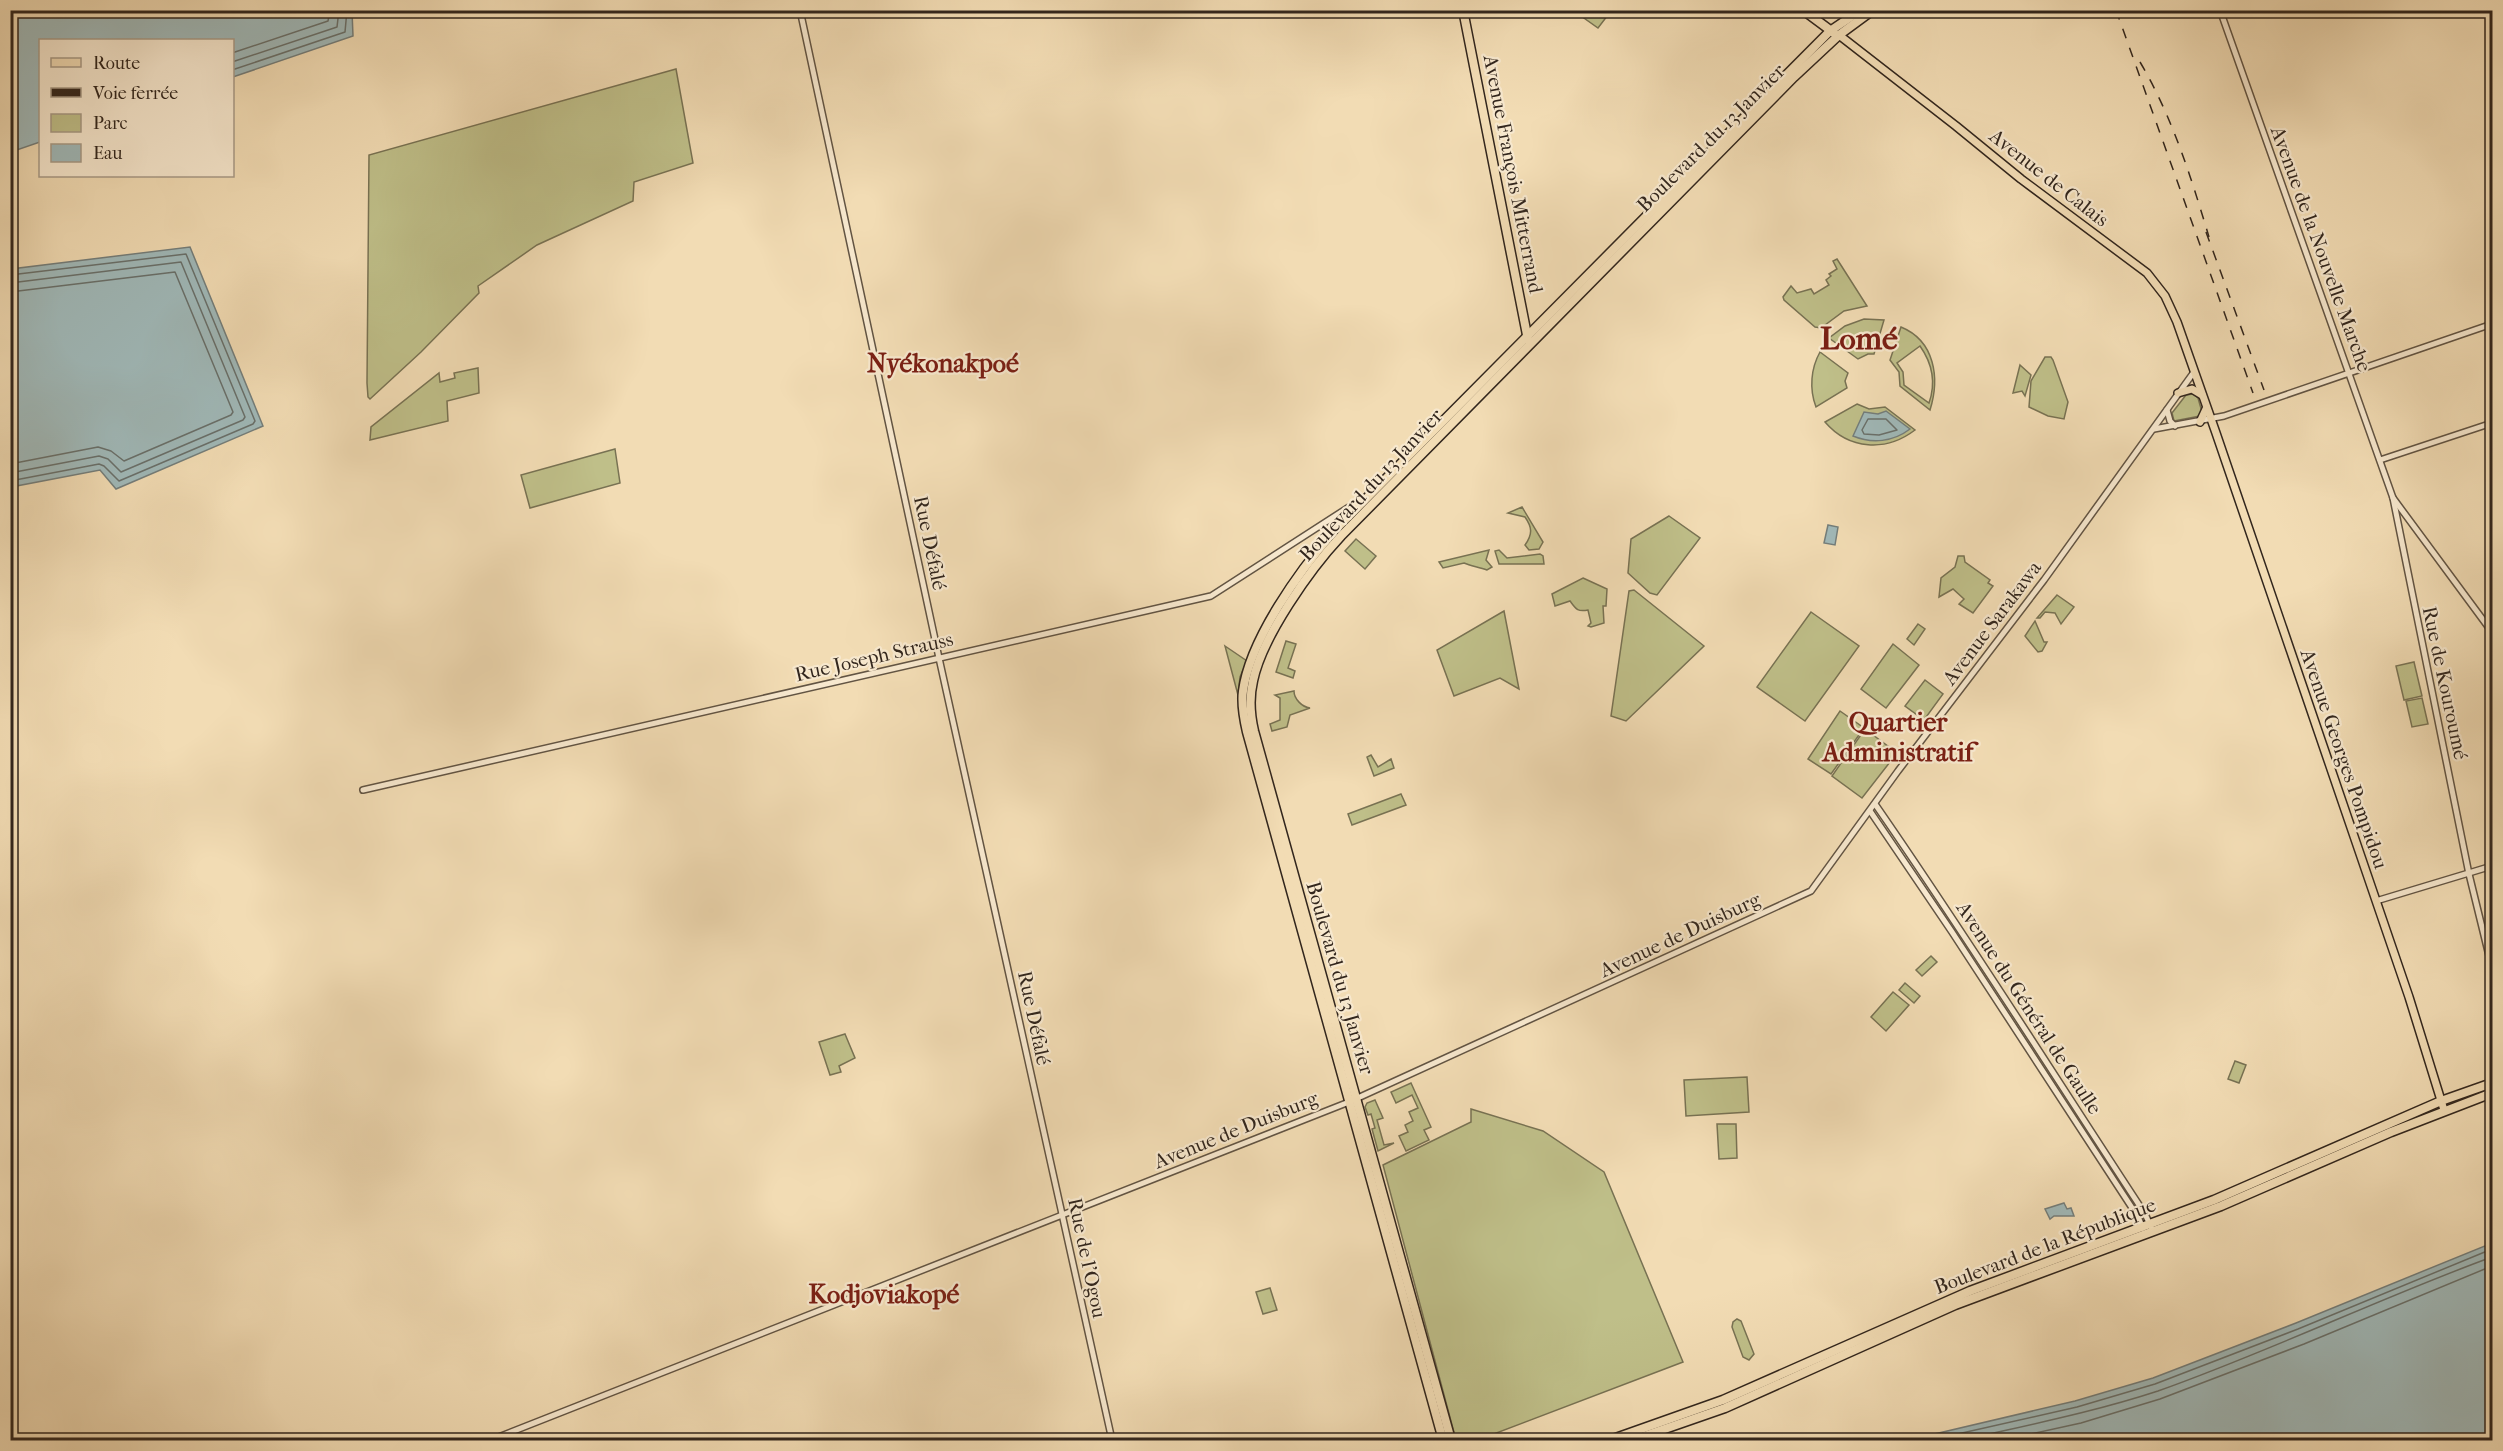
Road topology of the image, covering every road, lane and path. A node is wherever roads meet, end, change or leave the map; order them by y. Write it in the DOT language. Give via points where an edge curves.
graph roads {
  1 [pos="800,10"];
  2 [pos="1464,10"];
  3 [pos="1803,10"];
  4 [pos="1861,10"];
  5 [pos="1873,10"];
  6 [pos="2220,10"];
  7 [pos="1835,33"];
  8 [pos="2493,324"];
  9 [pos="1528,341"];
  10 [pos="2194,372"];
  11 [pos="2348,373"];
  12 [pos="2178,393"];
  13 [pos="2202,395"];
  14 [pos="2206,409"];
  15 [pos="2167,410"];
  16 [pos="2211,420"];
  17 [pos="2200,422"];
  18 [pos="2493,423"];
  19 [pos="2175,426"];
  20 [pos="2154,429"];
  21 [pos="2380,460"];
  22 [pos="1367,496"];
  23 [pos="2393,498"];
  24 [pos="2410,520"];
  25 [pos="2398,528"];
  26 [pos="2493,632"];
  27 [pos="939,658"];
  28 [pos="363,790"];
  29 [pos="1875,804"];
  30 [pos="1870,810"];
  31 [pos="2493,866"];
  32 [pos="2469,874"];
  33 [pos="1811,891"];
  34 [pos="2376,901"];
  35 [pos="1958,928"];
  36 [pos="1952,932"];
  37 [pos="1966,940"];
  38 [pos="1960,945"];
  39 [pos="2493,968"];
  40 [pos="1033,1082"];
  41 [pos="2493,1083"];
  42 [pos="2493,1093"];
  43 [pos="1353,1100"];
  44 [pos="2443,1106"];
  45 [pos="1062,1215"];
  46 [pos="2147,1228"];
  47 [pos="491,1440"];
  48 [pos="1112,1440"];
  49 [pos="1443,1440"];
  50 [pos="1451,1440"];
  51 [pos="1610,1440"];
  52 [pos="1633,1440"];
  1 -- 27 [label="street, Rue Défalé"];
  2 -- 9 [label="highway, Avenue François Mitterrand"];
  3 -- 7 [label="highway, Avenue de Calais"];
  4 -- 7 [label="highway, Boulevard du 13 Janvier"];
  5 -- 7 [label="highway, Boulevard du 13 Janvier"];
  6 -- 11 [label="street, Avenue de la Nouvelle Marche"];
  7 -- 9 [label="highway, Boulevard du 13 Janvier"];
  7 -- 10 [label="main road, Avenue de Calais" via="2157,284 2177,322"];
  8 -- 11 [label="street"];
  9 -- 22 [label="highway, Boulevard du 13 Janvier"];
  9 -- 43 [label="highway, Boulevard du 13 Janvier" via="1329,549 1295,596 1253,679 1252,721"];
  10 -- 12 [label="street, Avenue Sarakawa"];
  10 -- 13 [label="main road, Avenue de Calais"];
  11 -- 16 [label="street"];
  11 -- 21 [label="street, Avenue de la Nouvelle Marche"];
  12 -- 13 [label="main road" via="2192,389"];
  12 -- 15 [label="street, Avenue Sarakawa"];
  13 -- 14 [label="main road, Avenue de Calais"];
  14 -- 16 [label="main road, Avenue de Calais"];
  14 -- 17 [label="main road"];
  15 -- 19 [label="street"];
  15 -- 20 [label="street, Avenue Sarakawa"];
  16 -- 17 [label="street"];
  16 -- 34 [label="main road, Avenue Georges Pompidou"];
  17 -- 19 [label="street"];
  18 -- 21 [label="street"];
  19 -- 20 [label="street"];
  20 -- 29 [label="street, Avenue Sarakawa"];
  21 -- 23 [label="street, Avenue de la Nouvelle Marche"];
  22 -- 27 [label="street, Rue Joseph Strauss" via="1211,596"];
  22 -- 43 [label="highway, Boulevard du 13 Janvier" via="1311,560 1269,623 1246,676 1242,706 1279,852"];
  23 -- 24 [label="street"];
  23 -- 25 [label="street, Rue de Kouroumé"];
  24 -- 25 [label="street" via="2402,519"];
  24 -- 26 [label="street"];
  25 -- 32 [label="street, Rue de Kouroumé"];
  27 -- 28 [label="street, Rue Joseph Strauss"];
  27 -- 40 [label="street, Rue Défalé"];
  29 -- 30 [label="street, Avenue Sarakawa"];
  29 -- 35 [label="street, Avenue du Général de Gaulle"];
  30 -- 33 [label="street, Avenue Sarakawa"];
  30 -- 36 [label="street, Avenue du Général de Gaulle"];
  31 -- 32 [label="street"];
  32 -- 34 [label="street"];
  32 -- 39 [label="street, Rue de Kouroumé"];
  33 -- 43 [label="street, Avenue de Duisburg"];
  34 -- 44 [label="main road, Avenue Georges Pompidou"];
  35 -- 36 [label="street"];
  35 -- 37 [label="street, Avenue du Général de Gaulle"];
  36 -- 38 [label="street, Avenue du Général de Gaulle"];
  37 -- 38 [label="street"];
  37 -- 46 [label="street, Avenue du Général de Gaulle"];
  38 -- 46 [label="street, Avenue du Général de Gaulle"];
  40 -- 45 [label="street, Rue de l'Ogou"];
  41 -- 44 [label="highway, Boulevard de la République"];
  42 -- 44 [label="highway, Boulevard de la République"];
  43 -- 45 [label="street, Avenue de Duisburg"];
  43 -- 49 [label="highway, Boulevard du 13 Janvier"];
  43 -- 50 [label="highway, Boulevard du 13 Janvier"];
  44 -- 46 [label="highway, Boulevard de la République"];
  45 -- 47 [label="street, Avenue de Duisburg"];
  45 -- 48 [label="street, Rue de l'Ogou"];
  46 -- 51 [label="highway, Boulevard de la République" via="1970,1291 1724,1401"];
  46 -- 52 [label="highway, Boulevard de la République" via="1964,1302 1725,1408"];
}
